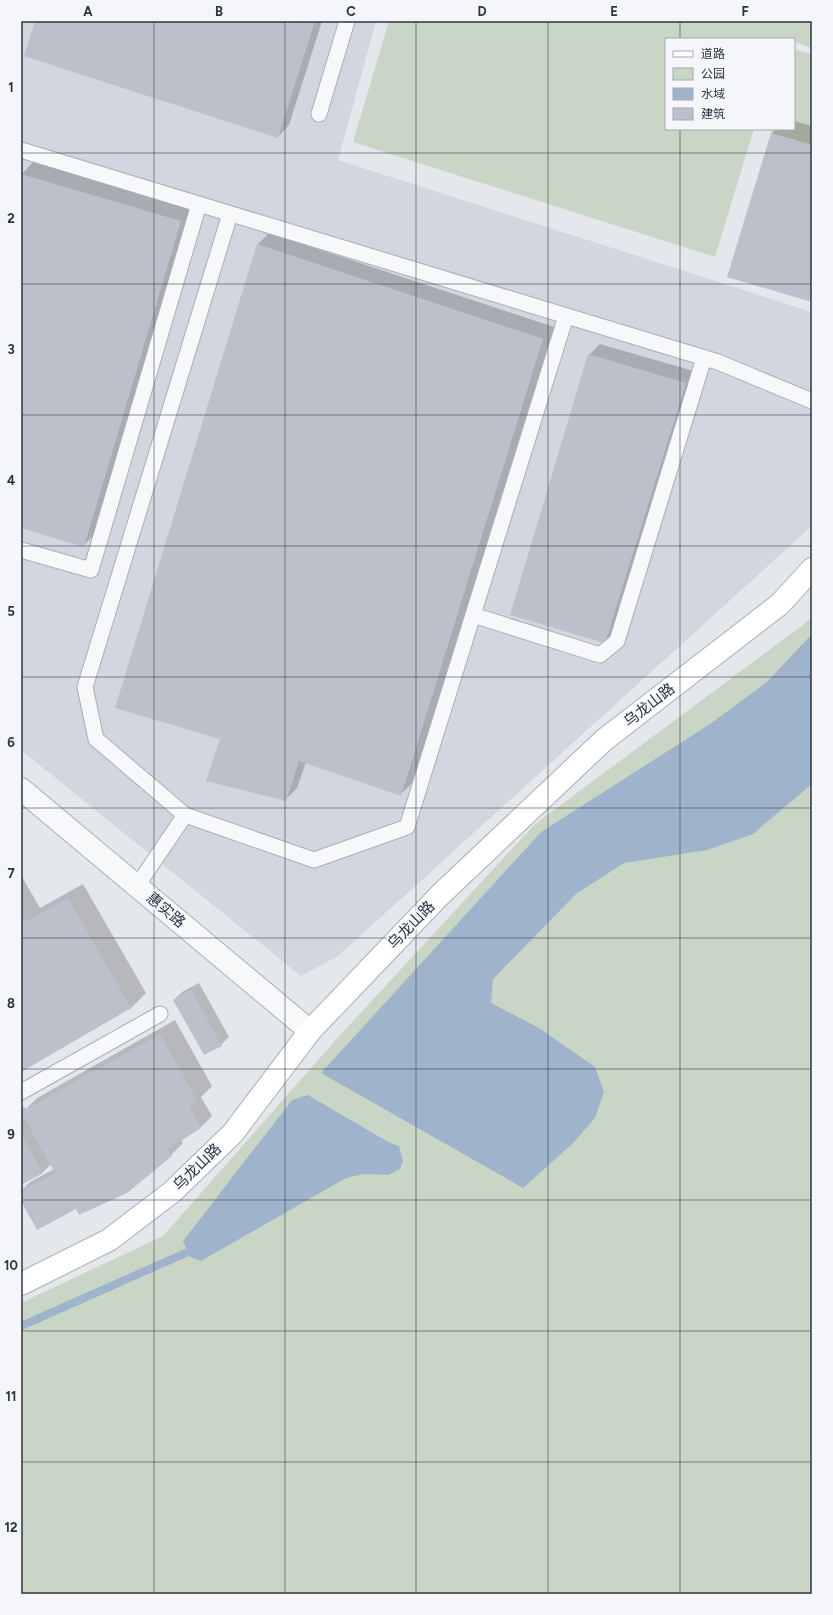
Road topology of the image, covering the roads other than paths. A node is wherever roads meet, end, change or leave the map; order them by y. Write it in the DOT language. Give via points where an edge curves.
graph roads {
  1 [pos="348,21"];
  2 [pos="319,114"];
  3 [pos="21,150"];
  4 [pos="199,204"];
  5 [pos="230,214"];
  6 [pos="566,316"];
  7 [pos="704,358"];
  8 [pos="812,402"];
  9 [pos="21,550"];
  10 [pos="812,569"];
  11 [pos="473,615"];
  12 [pos="21,789"];
  13 [pos="185,815"];
  14 [pos="137,886"];
  15 [pos="160,1014"];
  16 [pos="310,1031"];
  17 [pos="21,1092"];
  18 [pos="21,1284"];
  1 -- 2 [label="lane"];
  3 -- 4 [label="lane"];
  4 -- 5 [label="lane"];
  4 -- 9 [label="lane" via="91,570"];
  5 -- 6 [label="lane"];
  5 -- 13 [label="lane" via="84,687 96,739"];
  6 -- 7 [label="lane"];
  6 -- 11 [label="lane"];
  7 -- 8 [label="lane"];
  7 -- 11 [label="lane" via="617,641 600,655"];
  10 -- 16 [label="street, 乌龙山路" via="780,604 604,740 440,895"];
  11 -- 13 [label="lane" via="407,827 314,860"];
  12 -- 14 [label="street, 惠实路"];
  13 -- 14 [label="lane"];
  14 -- 16 [label="street, 惠实路"];
  15 -- 17 [label="lane"];
  16 -- 18 [label="street, 乌龙山路" via="233,1133 172,1192 109,1240"];
}
